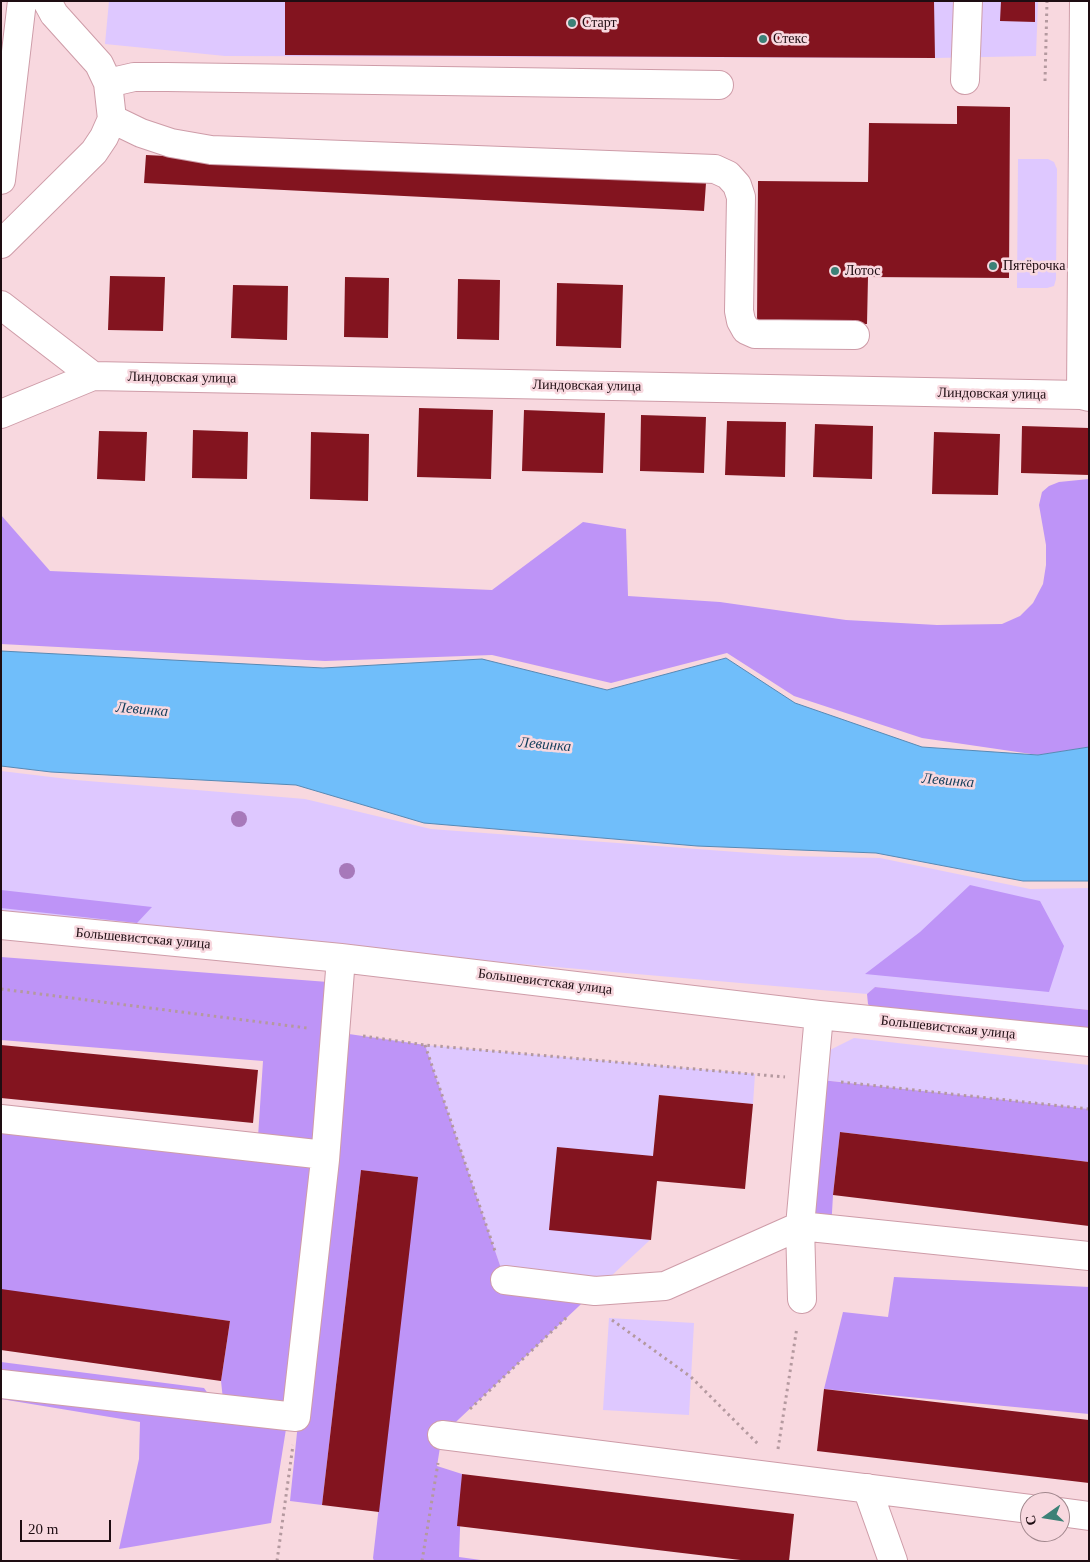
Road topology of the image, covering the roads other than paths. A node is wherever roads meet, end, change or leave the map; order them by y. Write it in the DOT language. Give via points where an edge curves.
graph roads {
  1 [pos="22,1"];
  2 [pos="47,1"];
  3 [pos="968,1"];
  4 [pos="1084,1"];
  5 [pos="1086,34"];
  6 [pos="965,80"];
  7 [pos="108,83"];
  8 [pos="719,85"];
  9 [pos="112,119"];
  10 [pos="1,180"];
  11 [pos="1,244"];
  12 [pos="1086,246"];
  13 [pos="1,305"];
  14 [pos="855,335"];
  15 [pos="93,376"];
  16 [pos="1085,396"];
  17 [pos="1,414"];
  18 [pos="1,925"];
  19 [pos="341,958"];
  20 [pos="819,1015"];
  21 [pos="1089,1042"];
  22 [pos="1,1119"];
  23 [pos="325,1155"];
  24 [pos="800,1226"];
  25 [pos="1089,1256"];
  26 [pos="505,1280"];
  27 [pos="802,1299"];
  28 [pos="1,1384"];
  29 [pos="442,1435"];
  30 [pos="867,1488"];
  31 [pos="1020,1508"];
  32 [pos="1070,1513"];
  33 [pos="1089,1516"];
  34 [pos="893,1561"];
  1 -- 10 [label="street"];
  2 -- 7 [label="street" via="54,14 99,64"];
  3 -- 6 [label="street"];
  4 -- 5 [label="street"];
  5 -- 12 [label="street"];
  7 -- 8 [label="street" via="167,77"];
  7 -- 9 [label="street"];
  9 -- 11 [label="street" via="94,152"];
  9 -- 14 [label="street" via="171,143 211,150 715,169 728,175 741,198 739,311 746,330 755,334"];
  12 -- 16 [label="street"];
  13 -- 15 [label="street"];
  15 -- 16 [label="street, Линдовская улица"];
  15 -- 17 [label="street, Линдовская улица"];
  18 -- 19 [label="street, Большевистская улица"];
  19 -- 20 [label="street, Большевистская улица"];
  19 -- 23 [label="street"];
  20 -- 21 [label="street, Большевистская улица"];
  20 -- 24 [label="street"];
  22 -- 23 [label="street"];
  23 -- 28 [label="street" via="296,1417"];
  24 -- 25 [label="street"];
  24 -- 26 [label="street" via="665,1286 590,1296"];
  24 -- 27 [label="street"];
  29 -- 30 [label="street" via="775,1468"];
  30 -- 31 [label="street"];
  30 -- 34 [label="street"];
  32 -- 33 [label="street"];
}
